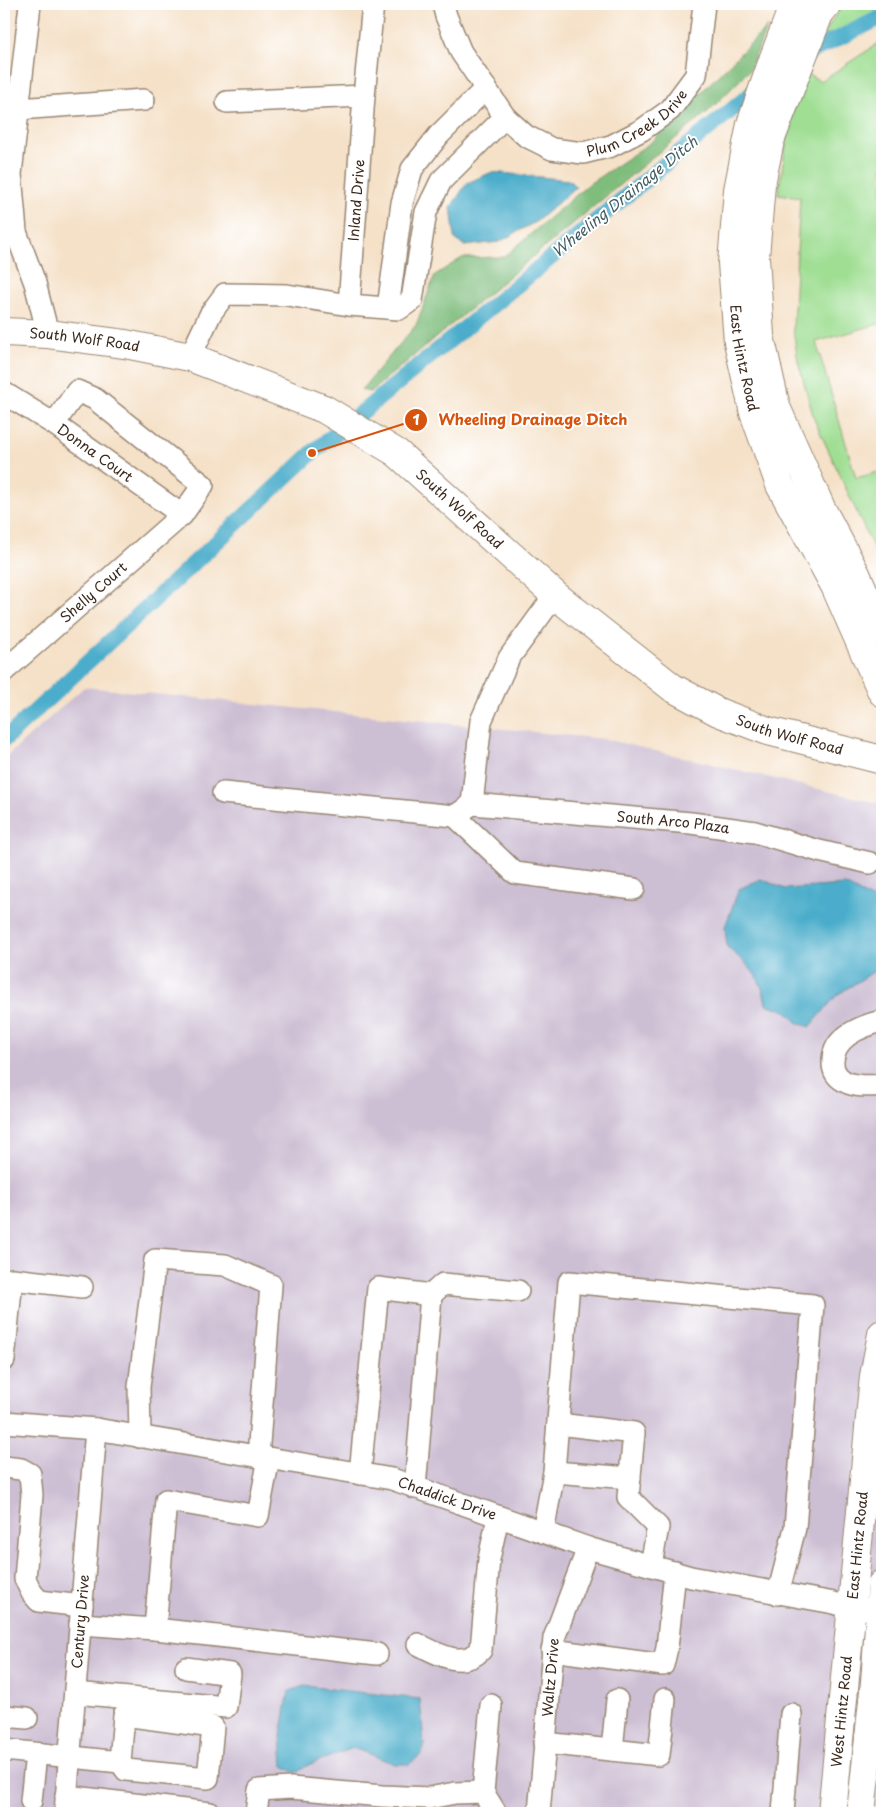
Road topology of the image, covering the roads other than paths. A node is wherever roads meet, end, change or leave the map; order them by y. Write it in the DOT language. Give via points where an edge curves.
graph roads {
  1 [pos="30,4"];
  2 [pos="373,4"];
  3 [pos="444,4"];
  4 [pos="704,4"];
  5 [pos="794,4"];
  6 [pos="823,9"];
  7 [pos="486,88"];
  8 [pos="364,96"];
  9 [pos="144,100"];
  10 [pos="227,102"];
  11 [pos="18,109"];
  12 [pos="505,117"];
  13 [pos="761,132"];
  14 [pos="349,305"];
  15 [pos="394,308"];
  16 [pos="4,332"];
  17 [pos="48,334"];
  18 [pos="190,357"];
  19 [pos="4,394"];
  20 [pos="54,424"];
  21 [pos="182,515"];
  22 [pos="555,595"];
  23 [pos="882,632"];
  24 [pos="4,671"];
  25 [pos="882,692"];
  26 [pos="882,760"];
  27 [pos="223,793"];
  28 [pos="472,804"];
  29 [pos="455,816"];
  30 [pos="870,862"];
  31 [pos="634,889"];
  32 [pos="882,1021"];
  33 [pos="882,1086"];
  34 [pos="82,1287"];
  35 [pos="518,1291"];
  36 [pos="431,1296"];
  37 [pos="882,1334"];
  38 [pos="4,1360"];
  39 [pos="4,1422"];
  40 [pos="558,1424"];
  41 [pos="96,1429"];
  42 [pos="140,1436"];
  43 [pos="264,1458"];
  44 [pos="4,1468"];
  45 [pos="554,1472"];
  46 [pos="360,1474"];
  47 [pos="630,1478"];
  48 [pos="415,1488"];
  49 [pos="498,1517"];
  50 [pos="543,1532"];
  51 [pos="588,1548"];
  52 [pos="651,1565"];
  53 [pos="675,1572"];
  54 [pos="778,1594"];
  55 [pos="881,1601"];
  56 [pos="851,1608"];
  57 [pos="81,1615"];
  58 [pos="155,1629"];
  59 [pos="418,1644"];
  60 [pos="552,1650"];
  61 [pos="376,1654"];
  62 [pos="186,1668"];
  63 [pos="75,1693"];
  64 [pos="665,1699"];
  65 [pos="616,1700"];
  66 [pos="491,1706"];
  67 [pos="791,1714"];
  68 [pos="4,1716"];
  69 [pos="27,1718"];
  70 [pos="544,1743"];
  71 [pos="4,1750"];
  72 [pos="612,1750"];
  73 [pos="36,1754"];
  74 [pos="70,1757"];
  75 [pos="120,1762"];
  76 [pos="483,1792"];
  77 [pos="32,1801"];
  78 [pos="66,1805"];
  79 [pos="210,1813"];
  80 [pos="256,1813"];
  81 [pos="496,1813"];
  82 [pos="539,1813"];
  83 [pos="783,1813"];
  84 [pos="832,1813"];
  85 [pos="861,1813"];
  1 -- 11 [label="street"];
  2 -- 8 [label="street, Inland Drive"];
  3 -- 7 [label="street, Plum Creek Drive" via="461,52"];
  4 -- 12 [label="street, Plum Creek Drive" via="696,76 670,110 642,130 611,146 583,153 552,149 526,136"];
  5 -- 13 [label="main road, East Hintz Road" via="772,60"];
  6 -- 13 [label="main road, East Hintz Road"];
  7 -- 12 [label="street, Plum Creek Drive"];
  7 -- 15 [label="street" via="439,135 412,169 402,203"];
  8 -- 10 [label="street"];
  8 -- 14 [label="street, Inland Drive"];
  9 -- 11 [label="street"];
  11 -- 17 [label="street" via="11,174 16,232 35,284"];
  12 -- 15 [label="street" via="441,181 426,212 412,300"];
  13 -- 23 [label="main road, East Hintz Road" via="761,184 754,257 760,336 776,407"];
  13 -- 25 [label="main road, East Hintz Road" via="738,190 732,263 738,342 754,413 780,485 835,586"];
  14 -- 15 [label="street"];
  14 -- 18 [label="street" via="288,295 225,294 211,313"];
  16 -- 17 [label="main road, South Wolf Road"];
  17 -- 18 [label="main road, South Wolf Road"];
  18 -- 22 [label="main road, South Wolf Road" via="324,409 397,454"];
  19 -- 20 [label="street, Donna Court"];
  20 -- 21 [label="street, Donna Court"];
  20 -- 21 [label="street, Shelly Court" via="77,391 95,399 203,485"];
  21 -- 24 [label="street, Shelly Court"];
  22 -- 26 [label="main road, South Wolf Road" via="673,688 718,712 768,731"];
  22 -- 28 [label="street" via="509,658 481,721"];
  27 -- 29 [label="street"];
  28 -- 29 [label="street"];
  28 -- 30 [label="street, South Arco Plaza" via="681,822 746,831"];
  29 -- 31 [label="street" via="514,873"];
  32 -- 33 [label="street" via="864,1026 842,1040 835,1050 833,1069 838,1077 852,1085"];
  34 -- 38 [label="street" via="12,1279"];
  35 -- 36 [label="street" via="443,1284"];
  36 -- 46 [label="street" via="378,1288"];
  36 -- 48 [label="street"];
  37 -- 56 [label="main road, East Hintz Road" via="874,1376"];
  39 -- 41 [label="street, Chaddick Drive"];
  40 -- 45 [label="street"];
  40 -- 47 [label="street" via="634,1433"];
  40 -- 54 [label="street" via="569,1282 813,1305 795,1528"];
  41 -- 42 [label="street, Chaddick Drive"];
  41 -- 57 [label="street, Century Drive"];
  42 -- 43 [label="street, Chaddick Drive"];
  42 -- 43 [label="street" via="139,1387 155,1260 225,1265 271,1284"];
  43 -- 46 [label="street, Chaddick Drive"];
  43 -- 58 [label="street" via="258,1516 166,1500"];
  44 -- 57 [label="street" via="21,1469 30,1474 32,1495 25,1579 32,1593 39,1602"];
  45 -- 47 [label="street"];
  45 -- 50 [label="street"];
  46 -- 48 [label="street, Chaddick Drive"];
  47 -- 52 [label="street" via="628,1497 658,1527"];
  48 -- 49 [label="street, Chaddick Drive"];
  49 -- 50 [label="street, Chaddick Drive"];
  49 -- 59 [label="street" via="489,1559 481,1650 475,1657 464,1660 440,1656"];
  50 -- 51 [label="street, Chaddick Drive"];
  51 -- 52 [label="street, Chaddick Drive"];
  51 -- 60 [label="street, Waltz Drive" via="559,1621"];
  52 -- 53 [label="street, Chaddick Drive"];
  53 -- 54 [label="street, Chaddick Drive"];
  53 -- 60 [label="street" via="662,1665"];
  54 -- 56 [label="street, Chaddick Drive"];
  55 -- 56 [label="street, Chaddick Drive"];
  55 -- 85 [label="main road, West Hintz Road"];
  56 -- 84 [label="main road, West Hintz Road"];
  57 -- 58 [label="street"];
  57 -- 63 [label="street, Century Drive"];
  58 -- 61 [label="street"];
  60 -- 70 [label="street, Waltz Drive"];
  62 -- 63 [label="street" via="230,1674 226,1707"];
  63 -- 74 [label="street, Century Drive"];
  64 -- 72 [label="street" via="659,1755"];
  65 -- 72 [label="street"];
  66 -- 76 [label="street"];
  67 -- 83 [label="street"];
  68 -- 69 [label="street"];
  70 -- 72 [label="street"];
  70 -- 82 [label="street, Waltz Drive"];
  71 -- 73 [label="street"];
  73 -- 74 [label="street"];
  73 -- 77 [label="street"];
  74 -- 75 [label="street"];
  74 -- 78 [label="street, Century Drive"];
  75 -- 75 [label="street" via="124,1715 213,1727 208,1778 126,1770"];
  76 -- 80 [label="street" via="430,1798 291,1788 259,1790"];
  76 -- 81 [label="street"];
  78 -- 79 [label="street"];
}
